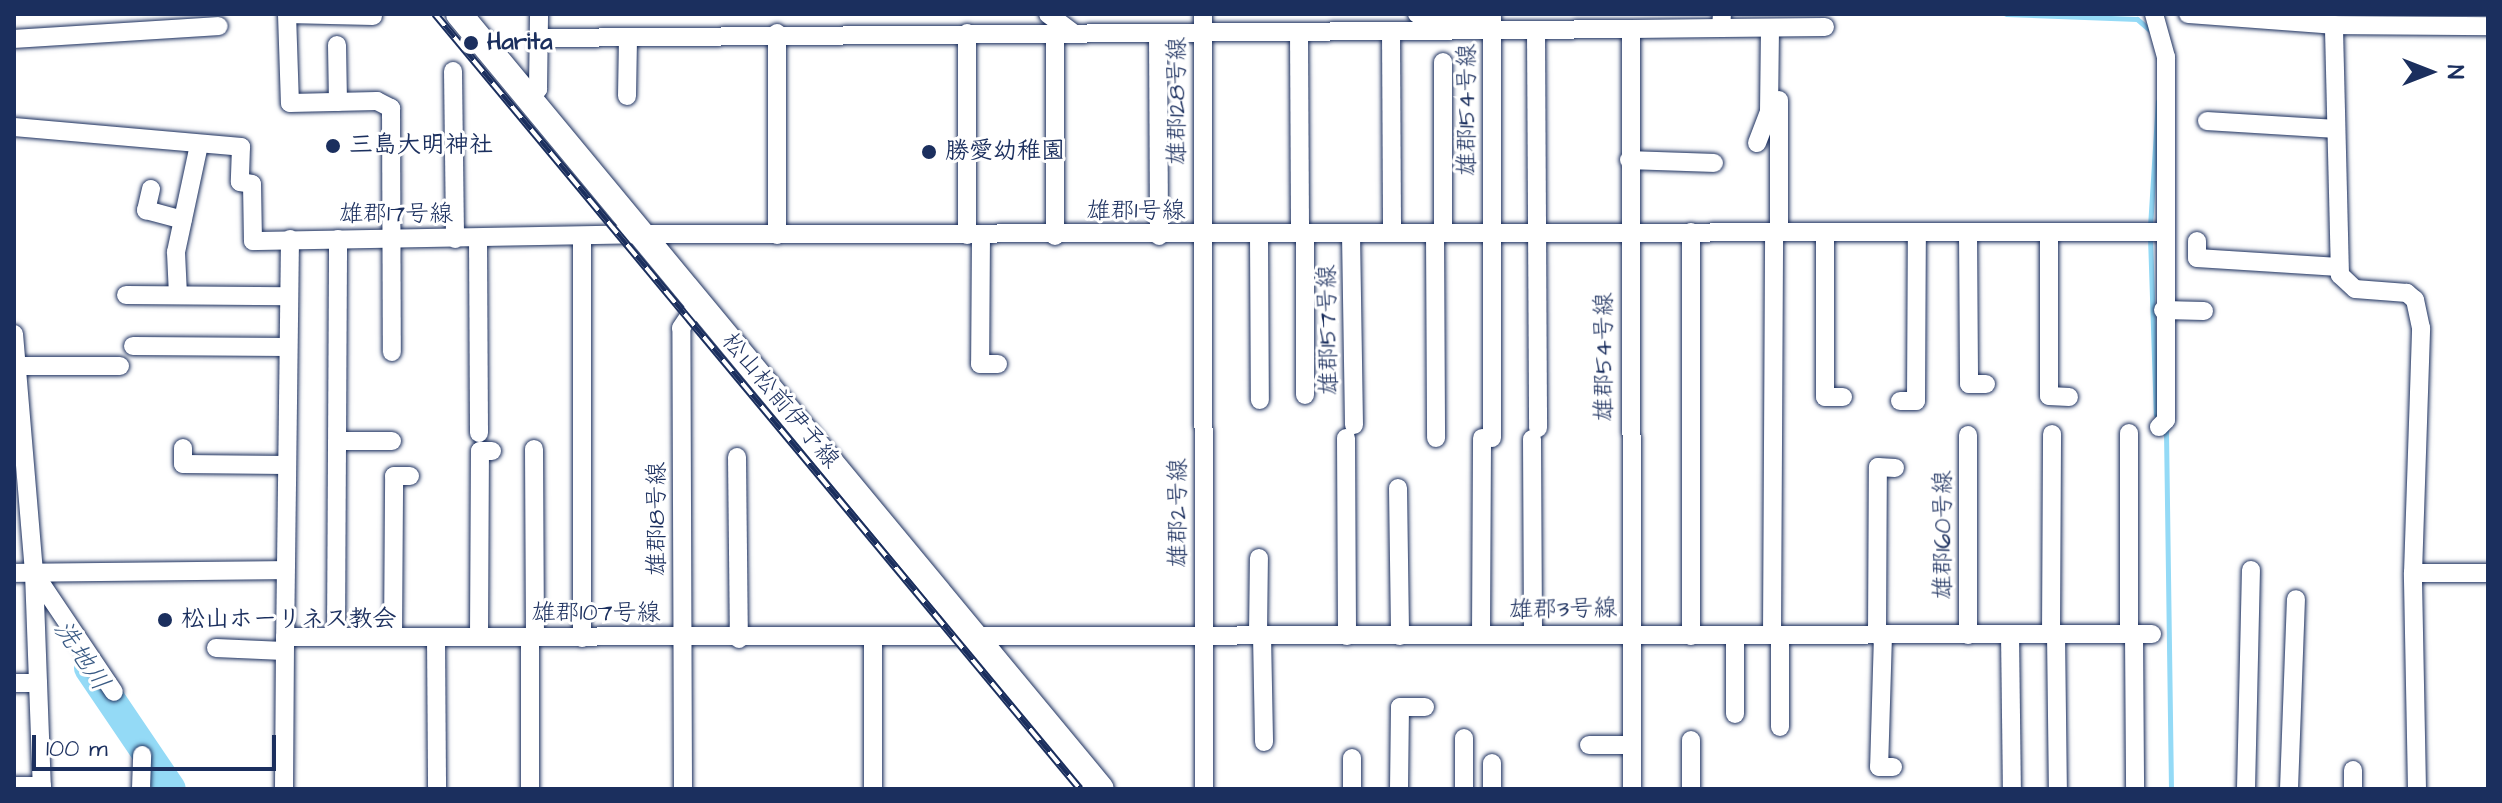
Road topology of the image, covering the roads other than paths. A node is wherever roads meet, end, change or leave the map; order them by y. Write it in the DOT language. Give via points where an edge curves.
graph roads {
  1 [pos="287,14"];
  2 [pos="459,14"];
  3 [pos="539,14"];
  4 [pos="1048,14"];
  5 [pos="1417,14"];
  6 [pos="2154,14"];
  7 [pos="2188,14"];
  8 [pos="363,16"];
  9 [pos="1496,20"];
  10 [pos="2397,20"];
  11 [pos="1722,21"];
  12 [pos="134,22"];
  13 [pos="1202,23"];
  14 [pos="1279,23"];
  15 [pos="1775,23"];
  16 [pos="1636,24"];
  17 [pos="2334,25"];
  18 [pos="219,26"];
  19 [pos="2488,26"];
  20 [pos="1825,27"];
  21 [pos="1536,30"];
  22 [pos="1391,31"];
  23 [pos="1299,32"];
  24 [pos="777,33"];
  25 [pos="967,33"];
  26 [pos="1064,33"];
  27 [pos="1158,33"];
  28 [pos="539,38"];
  29 [pos="628,38"];
  30 [pos="14,39"];
  31 [pos="337,45"];
  32 [pos="1443,62"];
  33 [pos="453,71"];
  34 [pos="627,96"];
  35 [pos="530,99"];
  36 [pos="338,102"];
  37 [pos="1784,111"];
  38 [pos="2207,121"];
  39 [pos="14,127"];
  40 [pos="2336,129"];
  41 [pos="1757,143"];
  42 [pos="199,145"];
  43 [pos="1629,160"];
  44 [pos="1714,163"];
  45 [pos="151,189"];
  46 [pos="183,220"];
  47 [pos="1629,231"];
  48 [pos="1492,232"];
  49 [pos="1536,232"];
  50 [pos="1691,232"];
  51 [pos="1968,232"];
  52 [pos="2049,232"];
  53 [pos="2156,232"];
  54 [pos="1392,233"];
  55 [pos="1439,233"];
  56 [pos="1776,233"];
  57 [pos="1825,233"];
  58 [pos="1917,233"];
  59 [pos="643,234"];
  60 [pos="1302,234"];
  61 [pos="1351,234"];
  62 [pos="777,235"];
  63 [pos="974,235"];
  64 [pos="1259,235"];
  65 [pos="1055,236"];
  66 [pos="1159,236"];
  67 [pos="1202,236"];
  68 [pos="290,239"];
  69 [pos="338,239"];
  70 [pos="393,239"];
  71 [pos="455,239"];
  72 [pos="478,239"];
  73 [pos="582,239"];
  74 [pos="2197,241"];
  75 [pos="2339,267"];
  76 [pos="126,295"];
  77 [pos="178,295"];
  78 [pos="289,296"];
  79 [pos="698,303"];
  80 [pos="2163,310"];
  81 [pos="2204,311"];
  82 [pos="14,338"];
  83 [pos="133,346"];
  84 [pos="288,347"];
  85 [pos="392,352"];
  86 [pos="998,364"];
  87 [pos="17,366"];
  88 [pos="120,366"];
  89 [pos="1986,384"];
  90 [pos="1305,395"];
  91 [pos="1843,397"];
  92 [pos="2069,397"];
  93 [pos="1260,400"];
  94 [pos="1900,401"];
  95 [pos="2163,423"];
  96 [pos="479,433"];
  97 [pos="2129,433"];
  98 [pos="2052,434"];
  99 [pos="1436,438"];
  100 [pos="340,441"];
  101 [pos="392,441"];
  102 [pos="1974,441"];
  103 [pos="183,448"];
  104 [pos="534,449"];
  105 [pos="492,451"];
  106 [pos="737,457"];
  107 [pos="286,465"];
  108 [pos="1895,468"];
  109 [pos="20,473"];
  110 [pos="410,476"];
  111 [pos="1398,488"];
  112 [pos="1259,558"];
  113 [pos="284,570"];
  114 [pos="2251,570"];
  115 [pos="14,573"];
  116 [pos="34,573"];
  117 [pos="2413,573"];
  118 [pos="2488,573"];
  119 [pos="2300,606"];
  120 [pos="1631,633"];
  121 [pos="1533,634"];
  122 [pos="2010,634"];
  123 [pos="2054,634"];
  124 [pos="2138,634"];
  125 [pos="1204,635"];
  126 [pos="1260,635"];
  127 [pos="1481,635"];
  128 [pos="1776,635"];
  129 [pos="1880,635"];
  130 [pos="1968,635"];
  131 [pos="1347,636"];
  132 [pos="1400,636"];
  133 [pos="1691,636"];
  134 [pos="1735,636"];
  135 [pos="336,637"];
  136 [pos="393,637"];
  137 [pos="436,637"];
  138 [pos="479,637"];
  139 [pos="532,637"];
  140 [pos="974,637"];
  141 [pos="582,638"];
  142 [pos="682,638"];
  143 [pos="739,639"];
  144 [pos="873,639"];
  145 [pos="285,644"];
  146 [pos="216,648"];
  147 [pos="14,683"];
  148 [pos="38,683"];
  149 [pos="114,692"];
  150 [pos="1425,707"];
  151 [pos="1735,714"];
  152 [pos="1780,727"];
  153 [pos="1464,738"];
  154 [pos="1691,740"];
  155 [pos="1264,742"];
  156 [pos="1589,745"];
  157 [pos="1632,745"];
  158 [pos="142,755"];
  159 [pos="1352,758"];
  160 [pos="1492,763"];
  161 [pos="1893,767"];
  162 [pos="2353,770"];
  163 [pos="14,786"];
  164 [pos="42,788"];
  165 [pos="141,789"];
  166 [pos="284,789"];
  167 [pos="437,789"];
  168 [pos="530,789"];
  169 [pos="683,789"];
  170 [pos="873,789"];
  171 [pos="1101,789"];
  172 [pos="1204,789"];
  173 [pos="1352,789"];
  174 [pos="1399,789"];
  175 [pos="1464,789"];
  176 [pos="1492,789"];
  177 [pos="1632,789"];
  178 [pos="1691,789"];
  179 [pos="2012,789"];
  180 [pos="2058,789"];
  181 [pos="2135,789"];
  182 [pos="2246,789"];
  183 [pos="2289,789"];
  184 [pos="2353,789"];
  185 [pos="2417,789"];
  1 -- 8 [label="street"];
  1 -- 36 [label="street" via="290,103"];
  2 -- 35 [label="main road, 松山松前伊予線"];
  3 -- 28 [label="street"];
  4 -- 26 [label="street"];
  5 -- 9 [label="street, 雄郡154号線"];
  6 -- 53 [label="street" via="2166,47"];
  7 -- 17 [label="street"];
  9 -- 21 [label="street"];
  9 -- 22 [label="street"];
  9 -- 48 [label="street, 雄郡154号線"];
  10 -- 17 [label="street"];
  10 -- 19 [label="street"];
  11 -- 15 [label="street"];
  11 -- 16 [label="street"];
  12 -- 18 [label="street"];
  12 -- 30 [label="street"];
  13 -- 14 [label="street"];
  13 -- 27 [label="street"];
  13 -- 67 [label="street, 雄郡128号線"];
  14 -- 23 [label="street"];
  15 -- 20 [label="street"];
  15 -- 41 [label="street" via="1769,111"];
  16 -- 21 [label="street"];
  16 -- 43 [label="street, 雄郡54号線"];
  17 -- 40 [label="street"];
  21 -- 49 [label="street"];
  22 -- 23 [label="street"];
  22 -- 54 [label="street"];
  23 -- 60 [label="street"];
  24 -- 25 [label="street"];
  24 -- 29 [label="street"];
  24 -- 62 [label="street"];
  25 -- 26 [label="street"];
  25 -- 63 [label="street"];
  26 -- 27 [label="street"];
  26 -- 65 [label="street"];
  27 -- 66 [label="street"];
  28 -- 29 [label="street"];
  28 -- 35 [label="street" via="538,89"];
  29 -- 34 [label="street"];
  31 -- 36 [label="street"];
  32 -- 55 [label="street"];
  33 -- 71 [label="street"];
  35 -- 59 [label="main road, 松山松前伊予線"];
  36 -- 70 [label="street" via="377,101 391,108"];
  37 -- 56 [label="street"];
  38 -- 40 [label="street"];
  39 -- 42 [label="street"];
  40 -- 75 [label="street"];
  42 -- 46 [label="street"];
  42 -- 68 [label="street, 雄郡17号線" via="241,147 240,182 252,184 253,241"];
  43 -- 44 [label="street"];
  43 -- 47 [label="street, 雄郡54号線"];
  45 -- 46 [label="street" via="146,210"];
  46 -- 77 [label="street" via="176,252"];
  47 -- 49 [label="street, 雄郡1号線"];
  47 -- 50 [label="street, 雄郡1号線"];
  47 -- 120 [label="street, 雄郡54号線"];
  48 -- 49 [label="street, 雄郡1号線"];
  48 -- 55 [label="street, 雄郡1号線"];
  48 -- 127 [label="street, 雄郡154号線"];
  49 -- 121 [label="street"];
  50 -- 56 [label="street, 雄郡1号線"];
  50 -- 133 [label="street" via="1698,405"];
  51 -- 52 [label="street, 雄郡1号線"];
  51 -- 58 [label="street, 雄郡1号線"];
  51 -- 89 [label="street" via="1969,384"];
  52 -- 53 [label="street, 雄郡1号線"];
  52 -- 92 [label="street" via="2058,317 2049,396"];
  53 -- 80 [label="street"];
  54 -- 55 [label="street, 雄郡1号線"];
  54 -- 61 [label="street, 雄郡1号線"];
  55 -- 99 [label="street"];
  56 -- 57 [label="street, 雄郡1号線"];
  56 -- 128 [label="street"];
  57 -- 58 [label="street, 雄郡1号線"];
  57 -- 91 [label="street" via="1832,315 1825,397"];
  58 -- 94 [label="street" via="1909,323 1916,401"];
  59 -- 62 [label="street, 雄郡1号線"];
  59 -- 73 [label="street, 雄郡17号線"];
  59 -- 79 [label="main road, 松山松前伊予線"];
  60 -- 61 [label="street, 雄郡1号線"];
  60 -- 64 [label="street, 雄郡1号線"];
  60 -- 90 [label="street"];
  61 -- 131 [label="street, 雄郡157号線"];
  62 -- 63 [label="street, 雄郡1号線"];
  63 -- 65 [label="street, 雄郡1号線"];
  63 -- 86 [label="street" via="972,302 980,364"];
  64 -- 67 [label="street, 雄郡1号線"];
  64 -- 93 [label="street"];
  65 -- 66 [label="street, 雄郡1号線"];
  66 -- 67 [label="street, 雄郡1号線"];
  67 -- 125 [label="street, 雄郡2号線"];
  68 -- 69 [label="street, 雄郡17号線"];
  68 -- 78 [label="street"];
  69 -- 70 [label="street, 雄郡17号線"];
  69 -- 100 [label="street"];
  70 -- 71 [label="street, 雄郡17号線"];
  70 -- 85 [label="street"];
  71 -- 72 [label="street, 雄郡17号線"];
  72 -- 73 [label="street, 雄郡17号線"];
  72 -- 96 [label="street" via="486,387"];
  73 -- 141 [label="street" via="589,474"];
  74 -- 75 [label="street" via="2197,258 2245,252"];
  75 -- 117 [label="street" via="2346,285 2407,293 2419,311 2421,441"];
  76 -- 77 [label="street"];
  77 -- 78 [label="street"];
  78 -- 84 [label="street"];
  79 -- 140 [label="main road, 松山松前伊予線"];
  79 -- 142 [label="street, 雄郡18号線" via="681,328"];
  80 -- 81 [label="street"];
  80 -- 95 [label="street"];
  82 -- 87 [label="street"];
  83 -- 84 [label="street"];
  84 -- 107 [label="street"];
  87 -- 88 [label="street"];
  87 -- 109 [label="street"];
  97 -- 124 [label="street"];
  98 -- 123 [label="street"];
  100 -- 101 [label="street"];
  100 -- 135 [label="street"];
  102 -- 130 [label="street, 雄郡160号線" via="1975,547"];
  103 -- 107 [label="street" via="183,464"];
  104 -- 139 [label="street" via="542,484"];
  105 -- 138 [label="street" via="480,451"];
  106 -- 143 [label="street"];
  107 -- 113 [label="street"];
  108 -- 129 [label="street" via="1878,467 1886,539"];
  109 -- 116 [label="street"];
  110 -- 136 [label="street" via="394,476"];
  111 -- 132 [label="street"];
  112 -- 126 [label="street"];
  113 -- 116 [label="street"];
  113 -- 145 [label="street"];
  114 -- 182 [label="street"];
  115 -- 116 [label="street"];
  116 -- 148 [label="street"];
  116 -- 149 [label="street"];
  117 -- 118 [label="street"];
  117 -- 185 [label="street"];
  119 -- 183 [label="street"];
  120 -- 121 [label="street, 雄郡3号線"];
  120 -- 133 [label="street, 雄郡3号線"];
  120 -- 157 [label="street, 雄郡54号線"];
  121 -- 127 [label="street, 雄郡3号線"];
  122 -- 123 [label="street, 雄郡3号線"];
  122 -- 130 [label="street, 雄郡3号線"];
  122 -- 179 [label="street"];
  123 -- 124 [label="street, 雄郡3号線"];
  123 -- 180 [label="street"];
  124 -- 181 [label="street"];
  125 -- 126 [label="street, 雄郡3号線"];
  125 -- 140 [label="street, 雄郡3号線"];
  125 -- 172 [label="street, 雄郡2号線"];
  126 -- 131 [label="street, 雄郡3号線"];
  126 -- 155 [label="street"];
  127 -- 132 [label="street, 雄郡3号線"];
  128 -- 129 [label="street, 雄郡3号線"];
  128 -- 134 [label="street, 雄郡3号線"];
  128 -- 152 [label="street"];
  129 -- 130 [label="street, 雄郡3号線"];
  129 -- 161 [label="street" via="1879,767"];
  131 -- 132 [label="street, 雄郡3号線"];
  133 -- 134 [label="street, 雄郡3号線"];
  134 -- 151 [label="street"];
  135 -- 136 [label="street, 雄郡107号線"];
  135 -- 145 [label="street, 雄郡107号線"];
  136 -- 137 [label="street, 雄郡107号線"];
  137 -- 138 [label="street, 雄郡107号線"];
  137 -- 167 [label="street"];
  138 -- 139 [label="street, 雄郡107号線"];
  139 -- 141 [label="street, 雄郡107号線"];
  139 -- 168 [label="street"];
  140 -- 144 [label="street, 雄郡107号線"];
  140 -- 171 [label="main road, 松山松前伊予線"];
  141 -- 142 [label="street, 雄郡107号線"];
  142 -- 143 [label="street, 雄郡107号線"];
  142 -- 169 [label="street, 雄郡18号線"];
  143 -- 144 [label="street, 雄郡107号線"];
  144 -- 170 [label="street" via="880,724"];
  145 -- 146 [label="street, 雄郡107号線"];
  145 -- 166 [label="street"];
  147 -- 148 [label="street"];
  148 -- 164 [label="street"];
  150 -- 174 [label="street" via="1400,707"];
  153 -- 175 [label="street"];
  154 -- 178 [label="street"];
  156 -- 157 [label="street"];
  157 -- 177 [label="street, 雄郡54号線"];
  158 -- 165 [label="street"];
  159 -- 173 [label="street"];
  160 -- 176 [label="street"];
  162 -- 184 [label="street"];
  163 -- 164 [label="street"];
}
